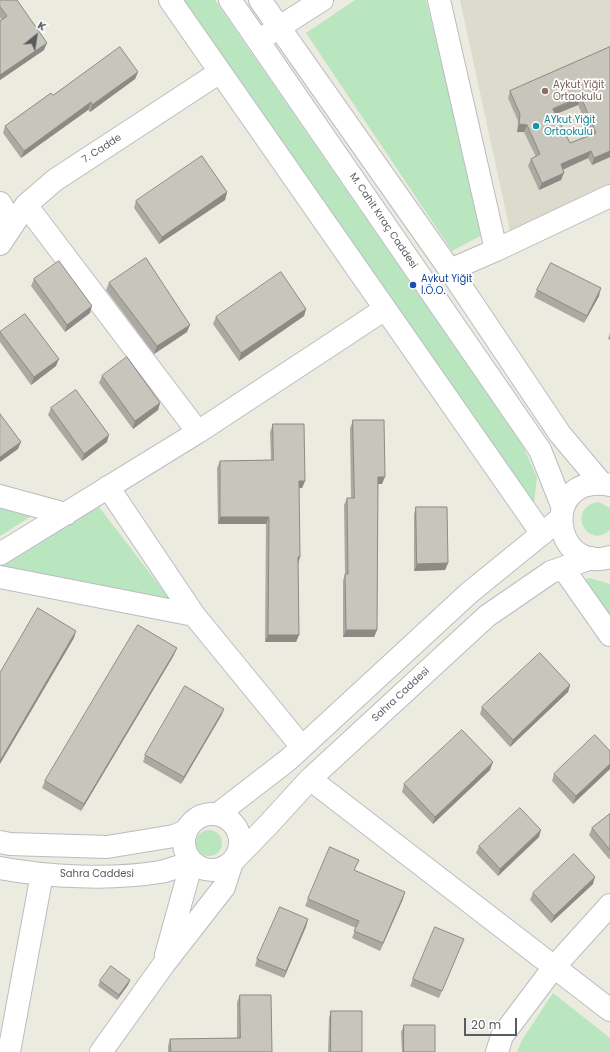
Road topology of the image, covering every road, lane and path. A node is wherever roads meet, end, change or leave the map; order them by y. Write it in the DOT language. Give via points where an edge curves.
graph roads {
  1 [pos="170,0"];
  2 [pos="230,0"];
  3 [pos="260,0"];
  4 [pos="322,0"];
  5 [pos="439,0"];
  6 [pos="279,27"];
  7 [pos="259,41"];
  8 [pos="220,72"];
  9 [pos="610,196"];
  10 [pos="0,203"];
  11 [pos="26,205"];
  12 [pos="13,224"];
  13 [pos="0,244"];
  14 [pos="496,250"];
  15 [pos="450,270"];
  16 [pos="385,309"];
  17 [pos="198,432"];
  18 [pos="608,485"];
  19 [pos="108,487"];
  20 [pos="0,496"];
  21 [pos="66,514"];
  22 [pos="561,514"];
  23 [pos="542,534"];
  24 [pos="0,554"];
  25 [pos="601,558"];
  26 [pos="563,568"];
  27 [pos="0,577"];
  28 [pos="194,615"];
  29 [pos="610,635"];
  30 [pos="302,747"];
  31 [pos="310,779"];
  32 [pos="218,814"];
  33 [pos="186,831"];
  34 [pos="0,842"];
  35 [pos="192,862"];
  36 [pos="232,862"];
  37 [pos="0,868"];
  38 [pos="42,874"];
  39 [pos="610,905"];
  40 [pos="164,964"];
  41 [pos="554,968"];
  42 [pos="610,1010"];
  43 [pos="9,1052"];
  44 [pos="101,1052"];
  45 [pos="497,1052"];
  1 -- 8 [label="street"];
  2 -- 7 [label="street, M. Cahit Kıraç Caddesi"];
  3 -- 6 [label="street"];
  4 -- 6 [label="street"];
  5 -- 14 [label="street"];
  6 -- 7 [label="street"];
  6 -- 15 [label="street"];
  7 -- 22 [label="street, M. Cahit Kıraç Caddesi" via="540,450"];
  8 -- 11 [label="street, 7. Cadde" via="55,180"];
  8 -- 16 [label="street"];
  9 -- 14 [label="street"];
  10 -- 12 [label="street"];
  11 -- 12 [label="street, 7. Cadde"];
  11 -- 17 [label="street"];
  12 -- 13 [label="street, 7. Cadde"];
  14 -- 15 [label="street"];
  15 -- 18 [label="street" via="560,434"];
  16 -- 17 [label="street"];
  16 -- 23 [label="street"];
  17 -- 19 [label="street"];
  18 -- 22 [label="street" via="587,485 576,490 568,498"];
  19 -- 21 [label="street"];
  19 -- 28 [label="street"];
  20 -- 21 [label="street"];
  21 -- 24 [label="street"];
  22 -- 23 [label="street"];
  22 -- 25 [label="street, M. Cahit Kıraç Caddesi" via="561,530 572,549 581,555"];
  23 -- 30 [label="street" via="469,593"];
  25 -- 26 [label="street, Sahra Caddesi"];
  26 -- 29 [label="street"];
  26 -- 31 [label="street, Sahra Caddesi" via="550,572 487,616"];
  27 -- 28 [label="street"];
  28 -- 30 [label="street"];
  30 -- 32 [label="street"];
  31 -- 36 [label="street, Sahra Caddesi"];
  31 -- 41 [label="street"];
  32 -- 33 [label="street" via="208,813 199,816 191,822"];
  32 -- 36 [label="street" via="233,822 238,830 240,847"];
  33 -- 34 [label="street" via="174,836 107,847"];
  33 -- 35 [label="street" via="184,847"];
  35 -- 36 [label="street, Sahra Caddesi" via="208,870 216,870"];
  35 -- 38 [label="street, Sahra Caddesi" via="160,872 106,876"];
  35 -- 40 [label="street"];
  36 -- 40 [label="street" via="224,887"];
  37 -- 38 [label="street, Sahra Caddesi"];
  38 -- 43 [label="street"];
  39 -- 41 [label="street"];
  40 -- 44 [label="street"];
  41 -- 42 [label="street"];
  41 -- 45 [label="street" via="502,1036"];
}
